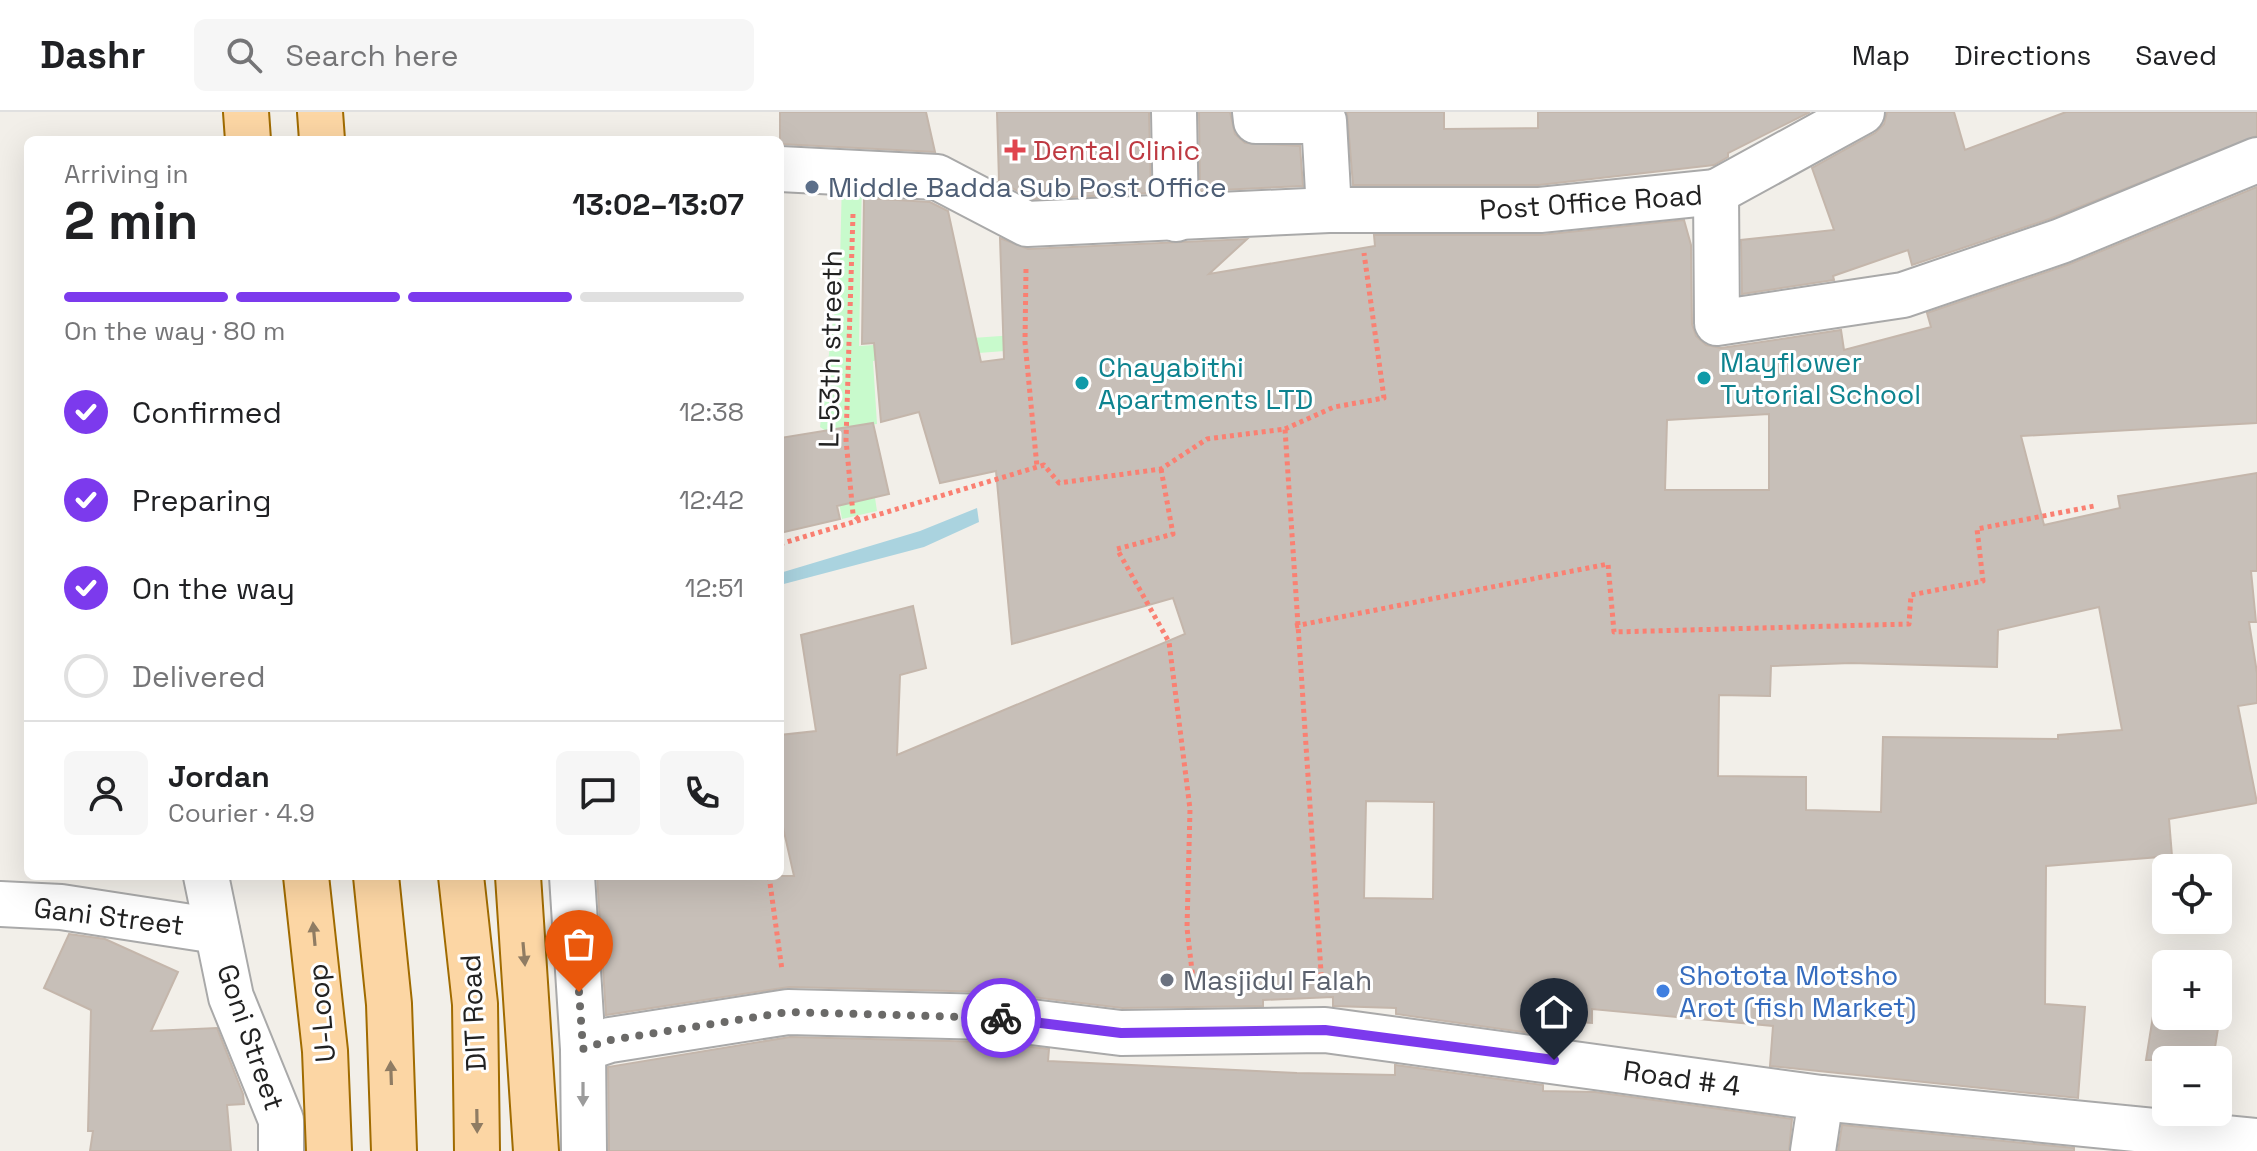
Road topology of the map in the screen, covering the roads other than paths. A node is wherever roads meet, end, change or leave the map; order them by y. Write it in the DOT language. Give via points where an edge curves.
graph roads {
  1 [pos="246,112"];
  2 [pos="320,112"];
  3 [pos="1174,112"];
  4 [pos="1255,112"];
  5 [pos="1862,112"];
  6 [pos="248,136"];
  7 [pos="322,136"];
  8 [pos="2257,160"];
  9 [pos="784,169"];
  10 [pos="1716,192"];
  11 [pos="1344,211"];
  12 [pos="1176,219"];
  13 [pos="207,880"];
  14 [pos="306,880"];
  15 [pos="376,880"];
  16 [pos="461,880"];
  17 [pos="518,880"];
  18 [pos="572,880"];
  19 [pos="0,904"];
  20 [pos="217,931"];
  21 [pos="583,1049"];
  22 [pos="1821,1098"];
  23 [pos="2257,1141"];
  24 [pos="281,1151"];
  25 [pos="329,1151"];
  26 [pos="394,1151"];
  27 [pos="477,1151"];
  28 [pos="536,1151"];
  29 [pos="584,1151"];
  30 [pos="1813,1151"];
  1 -- 6 [label="main road"];
  2 -- 7 [label="main road"];
  3 -- 12 [label="street"];
  4 -- 11 [label="street" via="1256,121 1324,121"];
  5 -- 10 [label="street"];
  8 -- 10 [label="street, Post Office Road" via="2061,241 1903,295 1717,323"];
  9 -- 12 [label="street, Post Office Road" via="937,177 1027,224"];
  10 -- 11 [label="street, Post Office Road" via="1540,210"];
  11 -- 12 [label="street, Post Office Road"];
  13 -- 20 [label="street, Goni Street"];
  25 -- 14 [label="main road, U-Loop, one-way" via="325,1051"];
  26 -- 15 [label="main road, one-way" via="388,991"];
  16 -- 27 [label="main road, DIT Road, one-way" via="475,1004"];
  17 -- 28 [label="main road, one-way"];
  18 -- 21 [label="street"];
  19 -- 20 [label="street, Gani Street" via="61,907"];
  20 -- 24 [label="street, Goni Street" via="231,997 281,1120"];
  21 -- 22 [label="street, Road # 4" via="610,1040 788,1012 990,1017 1121,1033 1325,1030"];
  21 -- 29 [label="street, one-way"];
  22 -- 23 [label="street, Road # 4"];
  22 -- 30 [label="street"];
}
